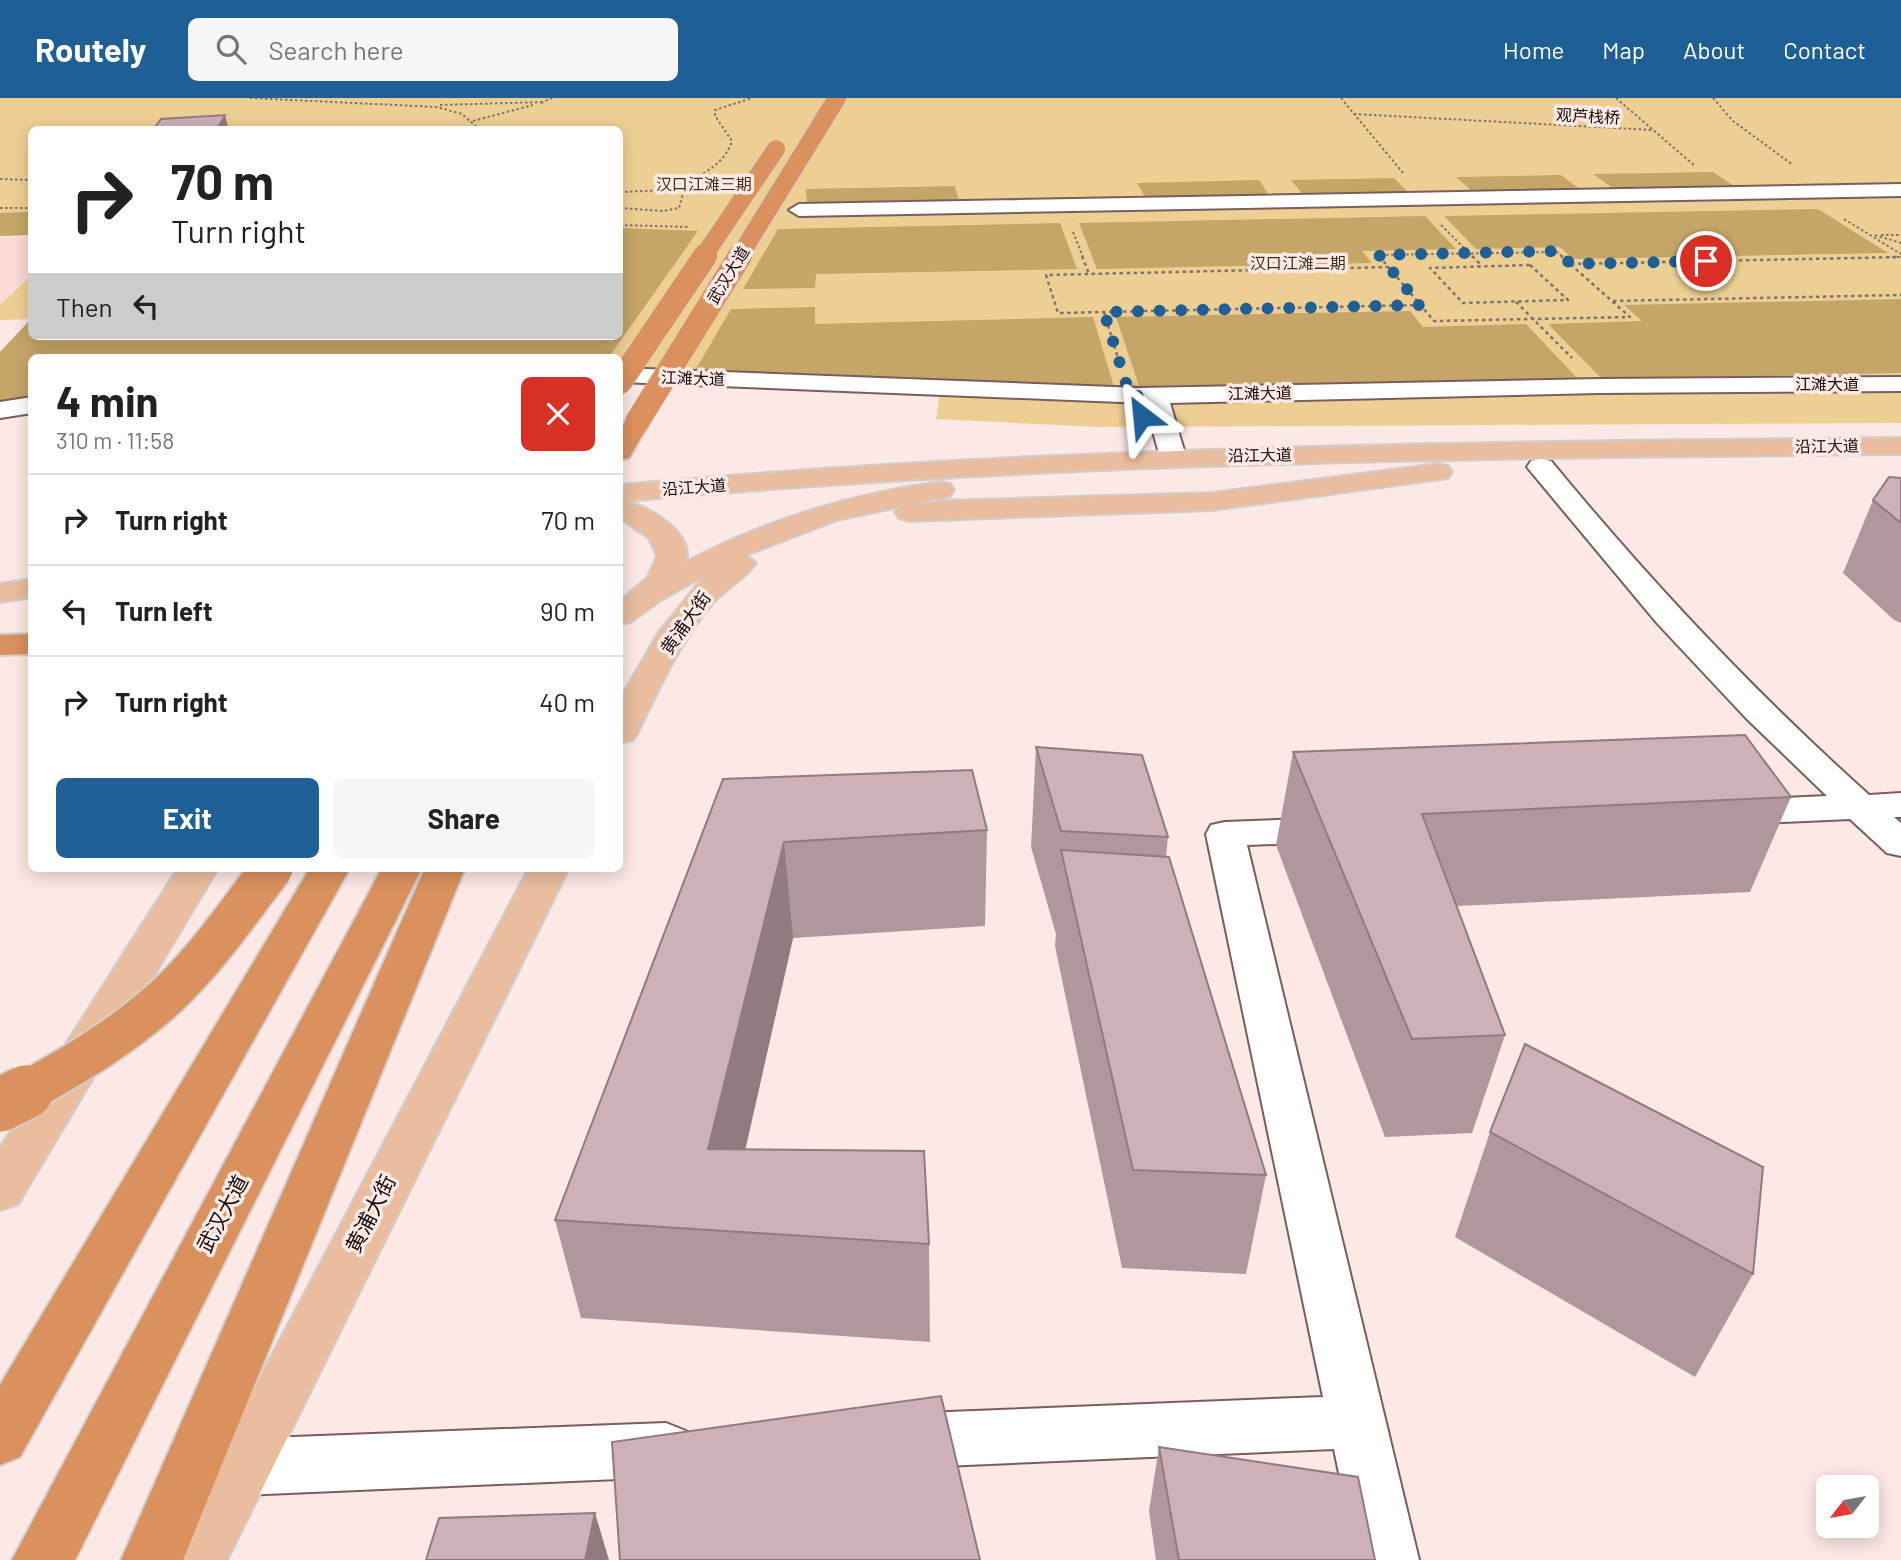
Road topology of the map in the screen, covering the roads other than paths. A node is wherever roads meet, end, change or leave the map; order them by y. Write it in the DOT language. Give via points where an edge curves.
graph roads {
  1 [pos="837,98"];
  2 [pos="788,132"];
  3 [pos="1799,169"];
  4 [pos="1577,173"];
  5 [pos="1046,182"];
  6 [pos="1433,183"];
  7 [pos="1901,190"];
  8 [pos="1836,192"];
  9 [pos="1606,196"];
  10 [pos="1449,199"];
  11 [pos="1055,206"];
  12 [pos="799,211"];
  13 [pos="623,375"];
  14 [pos="623,378"];
  15 [pos="1901,384"];
  16 [pos="1141,395"];
  17 [pos="28,406"];
  18 [pos="0,410"];
  19 [pos="1901,446"];
  20 [pos="623,447"];
  21 [pos="1161,457"];
  22 [pos="1901,462"];
  23 [pos="970,465"];
  24 [pos="1541,467"];
  25 [pos="1454,469"];
  26 [pos="623,475"];
  27 [pos="623,494"];
  28 [pos="623,509"];
  29 [pos="819,523"];
  30 [pos="768,533"];
  31 [pos="652,593"];
  32 [pos="14,595"];
  33 [pos="28,609"];
  34 [pos="623,613"];
  35 [pos="28,644"];
  36 [pos="0,645"];
  37 [pos="623,727"];
  38 [pos="1901,805"];
  39 [pos="1858,806"];
  40 [pos="1693,814"];
  41 [pos="1363,828"];
  42 [pos="1901,844"];
  43 [pos="196,872"];
  44 [pos="269,872"];
  45 [pos="328,872"];
  46 [pos="400,872"];
  47 [pos="442,872"];
  48 [pos="540,877"];
  49 [pos="0,1105"];
  50 [pos="0,1190"];
  51 [pos="1357,1422"];
  52 [pos="0,1438"];
  53 [pos="855,1443"];
  54 [pos="715,1448"];
  55 [pos="240,1467"];
  56 [pos="43,1560"];
  57 [pos="152,1560"];
  58 [pos="195,1560"];
  59 [pos="1388,1560"];
  1 -- 20 [label="highway, 武汉大道, bridge"];
  2 -- 14 [label="highway, 武汉大道, bridge"];
  3 -- 8 [label="street"];
  4 -- 9 [label="street"];
  5 -- 11 [label="street"];
  6 -- 10 [label="street"];
  7 -- 8 [label="street"];
  8 -- 9 [label="street"];
  9 -- 10 [label="street"];
  10 -- 11 [label="street" via="1286,194"];
  11 -- 12 [label="street"];
  13 -- 16 [label="street, 江滩大道"];
  15 -- 16 [label="street, 江滩大道"];
  16 -- 21 [label="street"];
  17 -- 18 [label="street"];
  19 -- 21 [label="main road, 沿江大道"];
  21 -- 23 [label="main road, 沿江大道"];
  22 -- 24 [label="main road, 沿江大道"];
  23 -- 26 [label="main road"];
  23 -- 27 [label="main road, 沿江大道"];
  24 -- 25 [label="main road, 沿江大道"];
  24 -- 39 [label="street" via="1680,630"];
  25 -- 29 [label="main road" via="1258,498 937,509"];
  25 -- 30 [label="main road, 沿江大道" via="1189,474 974,486 880,500"];
  28 -- 31 [label="main road" via="653,524 669,544 669,568"];
  29 -- 30 [label="main road"];
  29 -- 37 [label="main road, 黄浦大街" via="732,568 698,599"];
  30 -- 31 [label="main road, 沿江大道"];
  31 -- 34 [label="main road, 沿江大道"];
  32 -- 33 [label="main road"];
  35 -- 36 [label="highway"];
  38 -- 39 [label="street"];
  39 -- 40 [label="street"];
  39 -- 42 [label="street"];
  41 -- 51 [label="street" via="1225,834"];
  43 -- 50 [label="main road"];
  44 -- 49 [label="highway, bridge" via="170,992 102,1046"];
  45 -- 52 [label="highway"];
  46 -- 56 [label="highway, 武汉大道"];
  47 -- 57 [label="highway"];
  48 -- 55 [label="main road, 黄浦大街"];
  51 -- 53 [label="street"];
  51 -- 59 [label="street"];
  54 -- 55 [label="street"];
  55 -- 58 [label="main road, 黄浦大街"];
}
